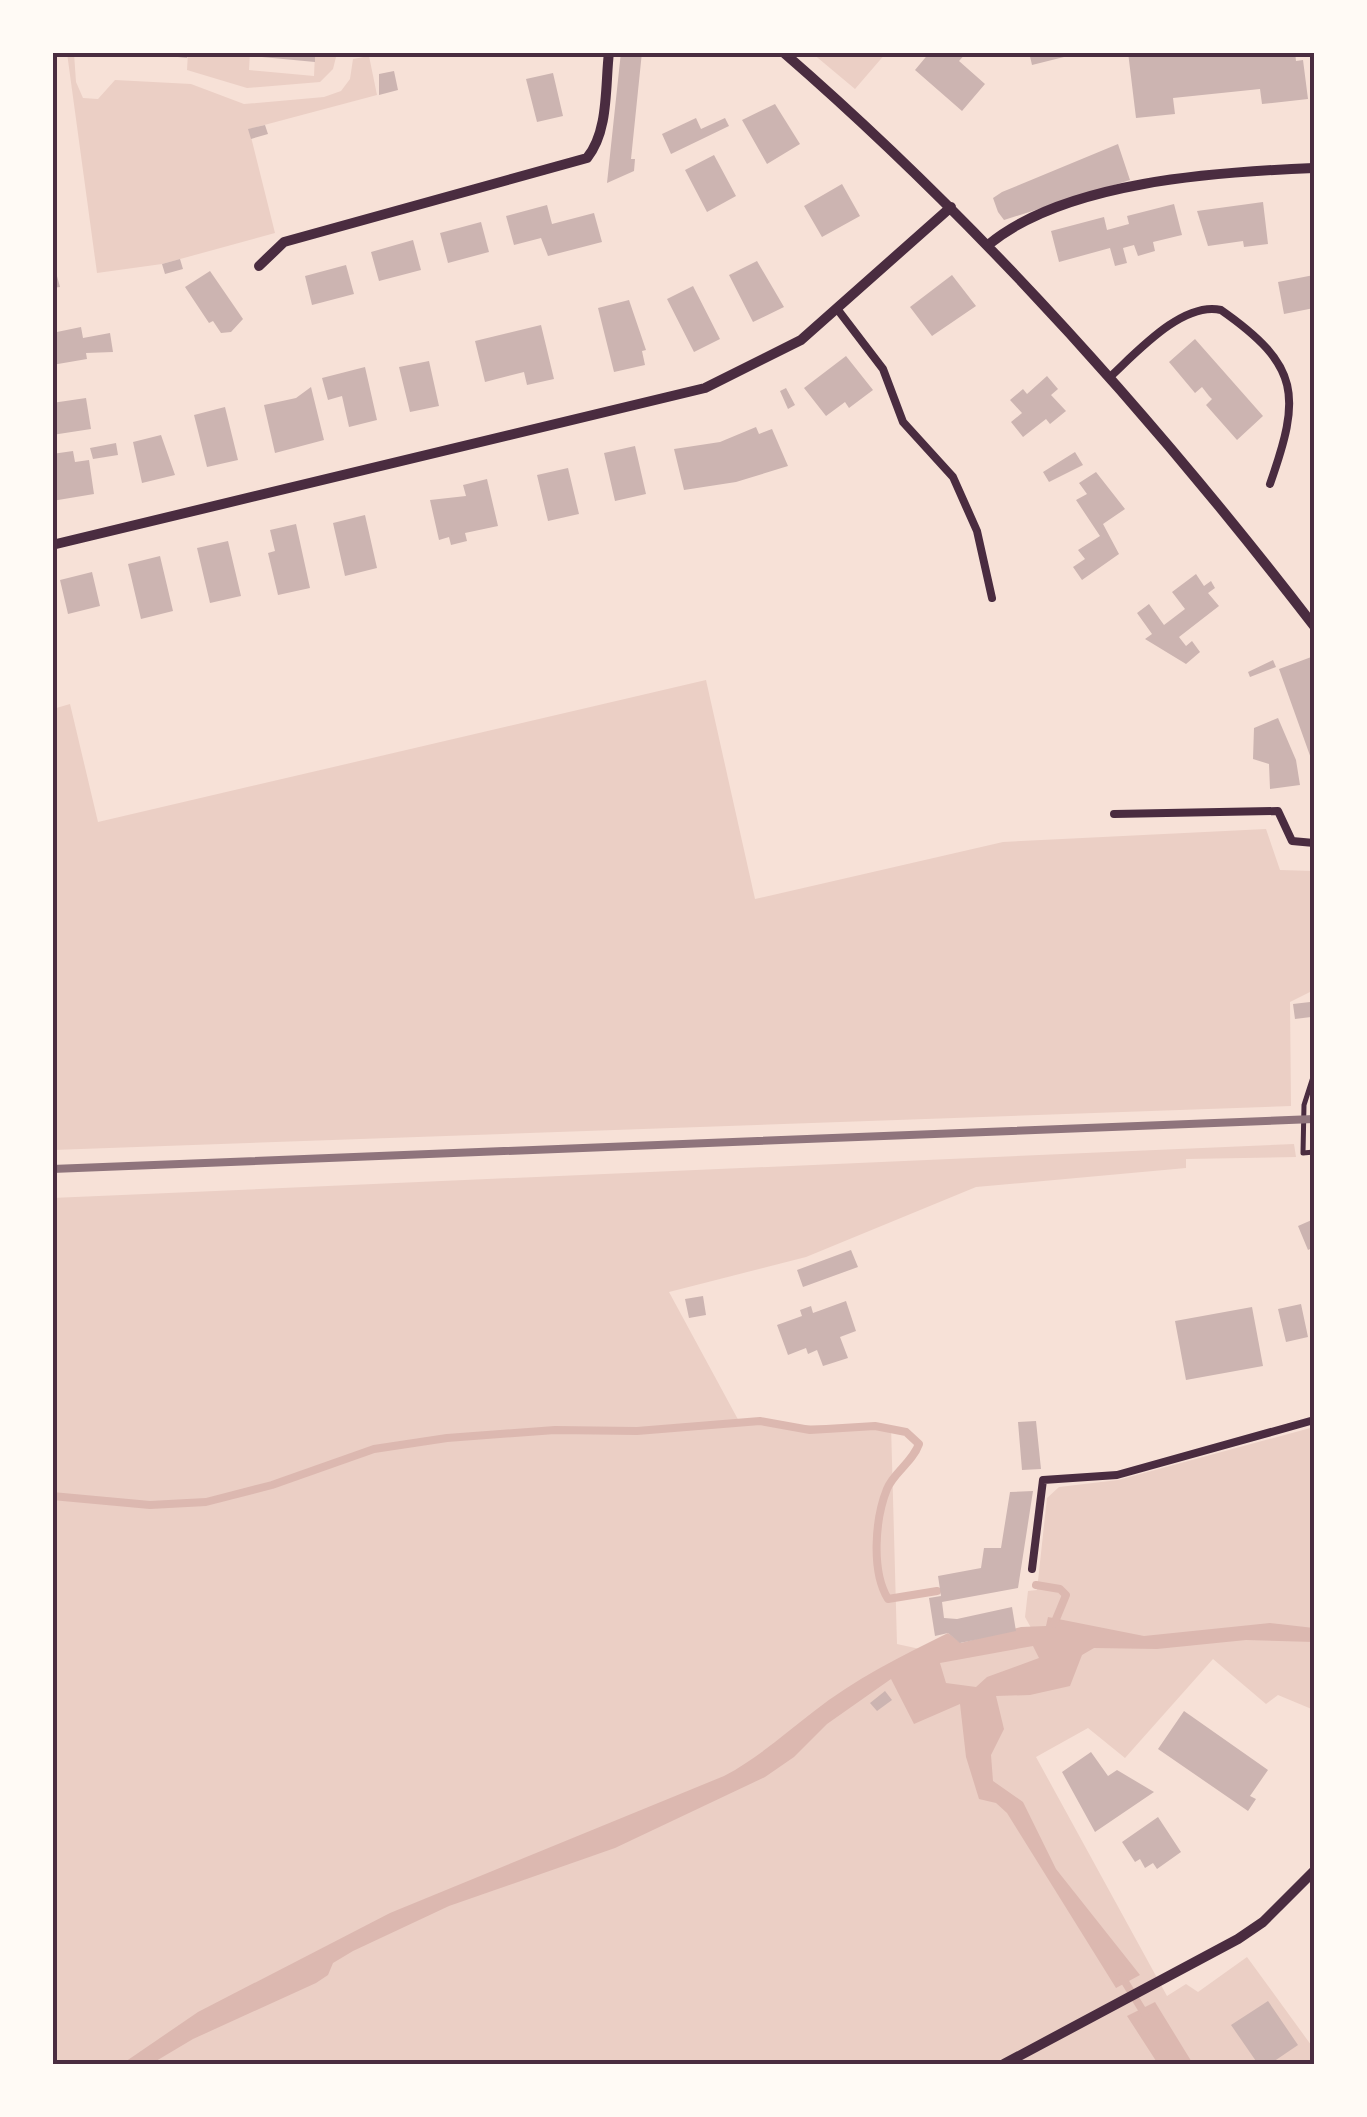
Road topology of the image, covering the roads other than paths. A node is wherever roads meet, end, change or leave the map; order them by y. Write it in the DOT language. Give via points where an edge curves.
graph roads {
  1 [pos="609,52"];
  2 [pos="783,52"];
  3 [pos="1314,168"];
  4 [pos="951,207"];
  5 [pos="988,245"];
  6 [pos="259,266"];
  7 [pos="838,310"];
  8 [pos="1111,376"];
  9 [pos="1270,484"];
  10 [pos="52,545"];
  11 [pos="992,598"];
  12 [pos="1314,626"];
  13 [pos="1114,814"];
  14 [pos="1314,843"];
  15 [pos="1314,1420"];
  16 [pos="1032,1569"];
  17 [pos="1314,1871"];
  18 [pos="1004,2064"];
  1 -- 6 [label="street" via="601,128 587,158 284,242"];
  2 -- 4 [label="street"];
  3 -- 5 [label="street" via="1108,193 1030,217"];
  4 -- 5 [label="street"];
  4 -- 7 [label="street"];
  5 -- 8 [label="street"];
  7 -- 10 [label="street" via="801,340 705,388"];
  7 -- 11 [label="lane" via="883,369 903,422 953,477 978,531"];
  8 -- 9 [label="lane" via="1197,310 1221,310 1288,377 1288,426"];
  8 -- 12 [label="street"];
  13 -- 14 [label="lane" via="1278,811 1292,841"];
  15 -- 16 [label="lane" via="1117,1475 1043,1480"];
  17 -- 18 [label="street" via="1263,1922"];
}
